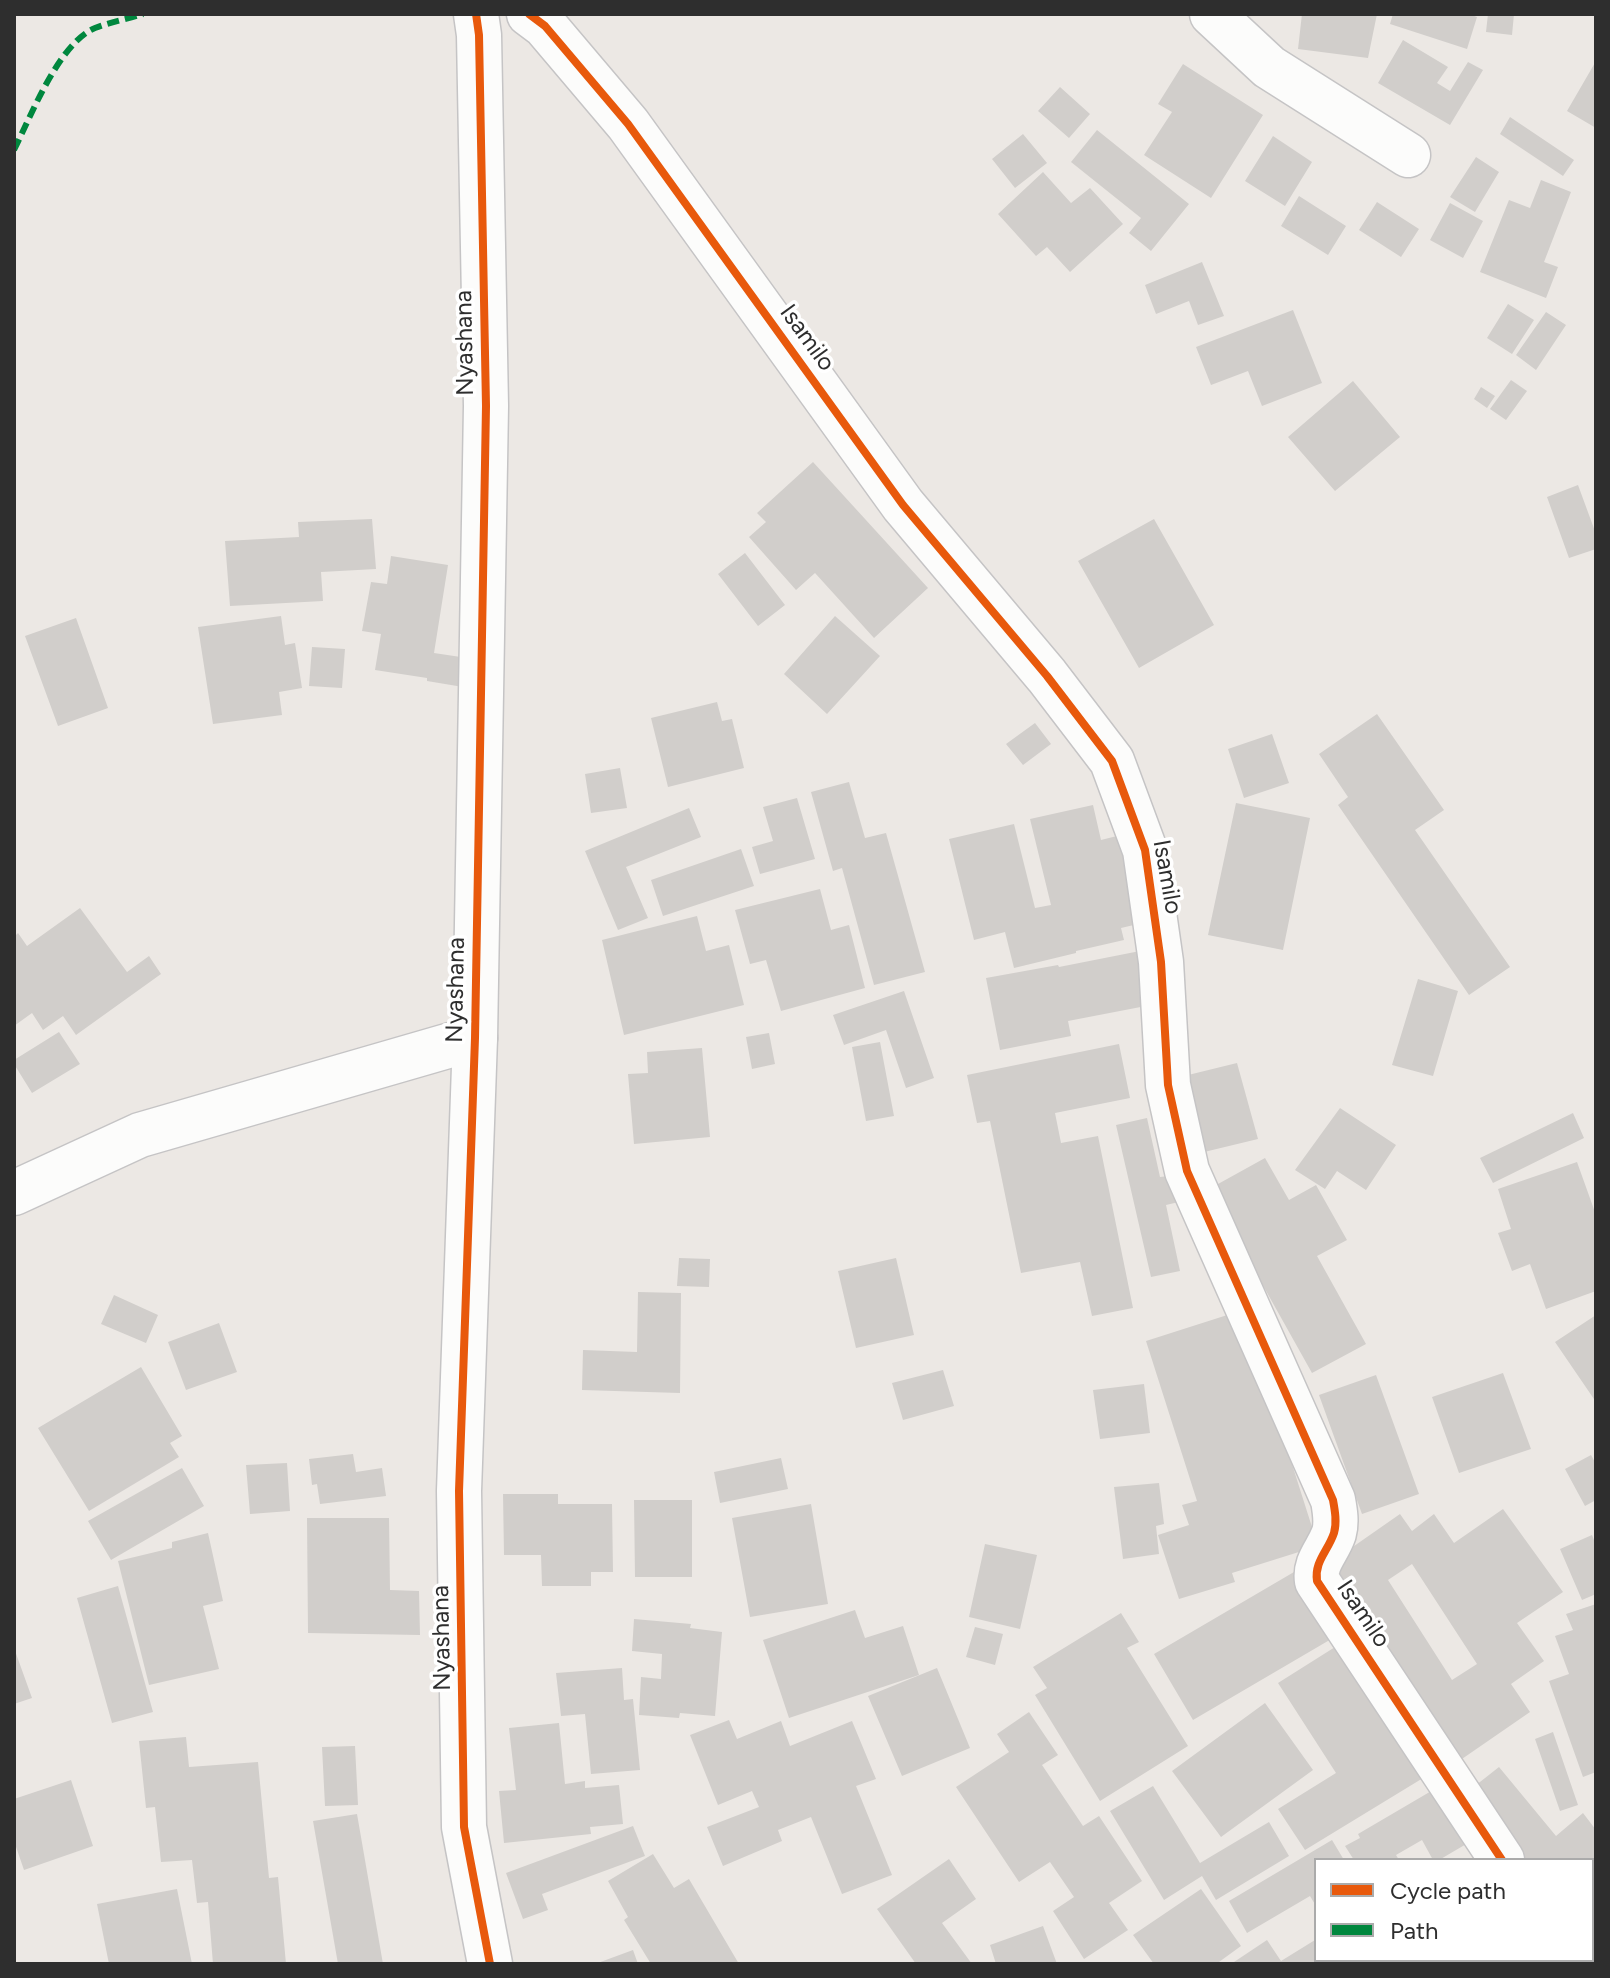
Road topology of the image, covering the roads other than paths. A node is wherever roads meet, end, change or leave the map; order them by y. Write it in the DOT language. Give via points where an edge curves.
graph roads {
  1 [pos="476,14"];
  2 [pos="529,14"];
  3 [pos="1212,14"];
  4 [pos="1408,155"];
  5 [pos="475,1038"];
  6 [pos="14,1193"];
  7 [pos="1501,1858"];
  8 [pos="490,1964"];
  1 -- 5 [label="street, Nyashana" via="486,406"];
  2 -- 7 [label="street, Isamilo" via="628,124 903,505 1112,761 1145,850 1161,962 1168,1085 1187,1171 1333,1500 1334,1532 1315,1570 1317,1581"];
  3 -- 4 [label="street" via="1269,67"];
  5 -- 6 [label="street" via="140,1135"];
  5 -- 8 [label="street, Nyashana" via="459,1491 464,1827"];
}
